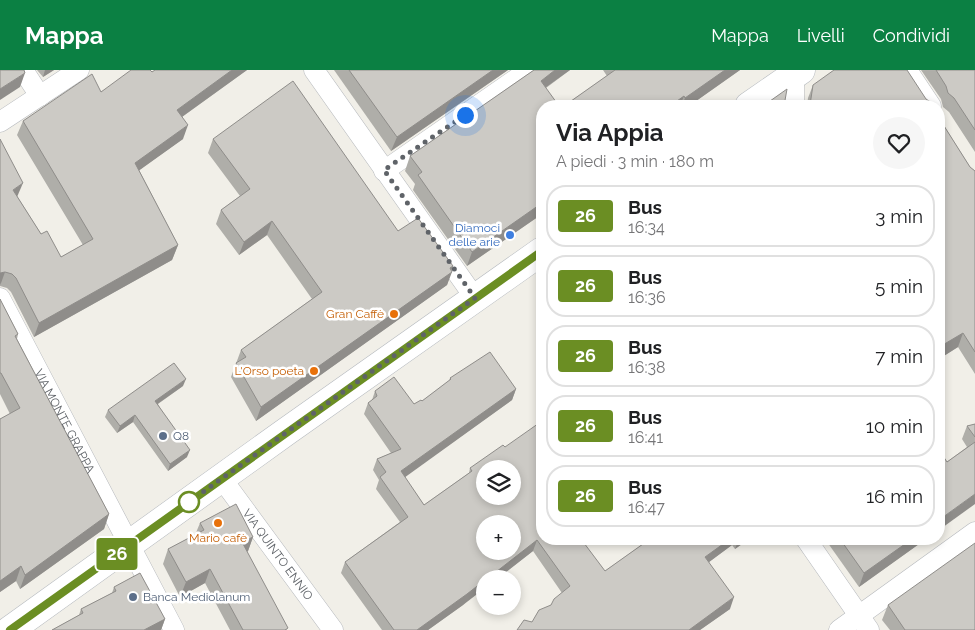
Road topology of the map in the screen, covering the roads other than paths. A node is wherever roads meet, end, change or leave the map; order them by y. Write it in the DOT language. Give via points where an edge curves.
graph roads {
  1 [pos="23,70"];
  2 [pos="79,70"];
  3 [pos="314,70"];
  4 [pos="529,70"];
  5 [pos="907,70"];
  6 [pos="796,72"];
  7 [pos="40,96"];
  8 [pos="757,100"];
  9 [pos="794,100"];
  10 [pos="927,100"];
  11 [pos="0,122"];
  12 [pos="384,170"];
  13 [pos="536,255"];
  14 [pos="0,298"];
  15 [pos="475,298"];
  16 [pos="222,479"];
  17 [pos="975,532"];
  18 [pos="129,545"];
  19 [pos="810,545"];
  20 [pos="864,622"];
  21 [pos="10,630"];
  22 [pos="174,630"];
  23 [pos="333,630"];
  24 [pos="839,630"];
  1 -- 7 [label="street"];
  2 -- 7 [label="street"];
  3 -- 12 [label="street"];
  4 -- 12 [label="street"];
  5 -- 10 [label="street"];
  6 -- 8 [label="street"];
  6 -- 9 [label="street"];
  7 -- 11 [label="street"];
  12 -- 15 [label="street"];
  13 -- 15 [label="street"];
  14 -- 18 [label="street, VIA MONTE GRAPPA"];
  15 -- 16 [label="street"];
  16 -- 18 [label="street"];
  16 -- 23 [label="street, VIA QUINTO ENNIO"];
  17 -- 20 [label="street"];
  18 -- 21 [label="street"];
  18 -- 22 [label="street, VIA MONTE GRAPPA"];
  19 -- 20 [label="street"];
  20 -- 24 [label="street"];
}
